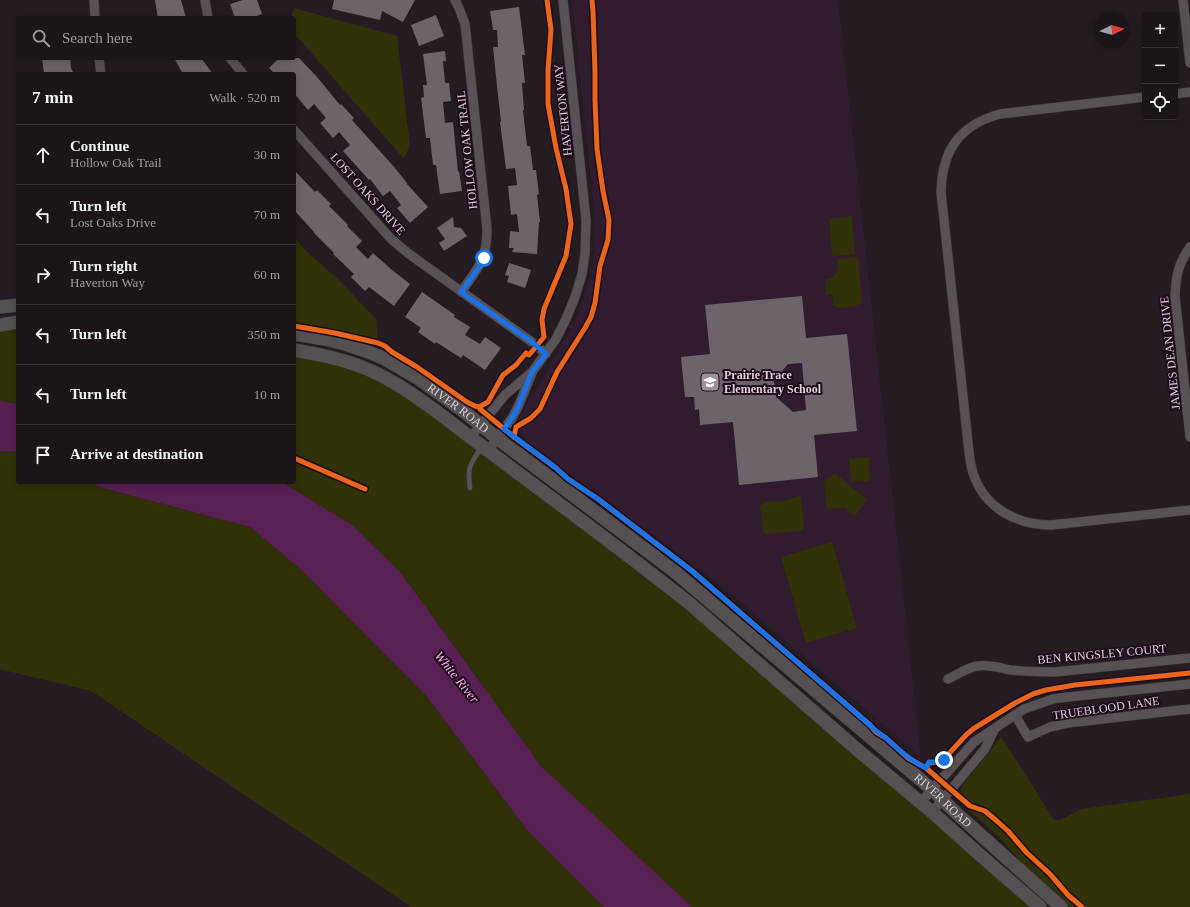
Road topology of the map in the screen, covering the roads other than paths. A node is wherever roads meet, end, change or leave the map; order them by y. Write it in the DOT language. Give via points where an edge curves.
graph roads {
  1 [pos="94,0"];
  2 [pos="205,0"];
  3 [pos="455,0"];
  4 [pos="563,0"];
  5 [pos="1183,0"];
  6 [pos="95,16"];
  7 [pos="208,16"];
  8 [pos="99,60"];
  9 [pos="232,60"];
  10 [pos="1190,62"];
  11 [pos="101,72"];
  12 [pos="241,72"];
  13 [pos="1190,92"];
  14 [pos="1178,94"];
  15 [pos="1142,97"];
  16 [pos="296,132"];
  17 [pos="1190,247"];
  18 [pos="461,292"];
  19 [pos="16,305"];
  20 [pos="0,307"];
  21 [pos="16,322"];
  22 [pos="0,325"];
  23 [pos="296,334"];
  24 [pos="296,350"];
  25 [pos="546,354"];
  26 [pos="532,372"];
  27 [pos="480,424"];
  28 [pos="1190,437"];
  29 [pos="470,438"];
  30 [pos="497,438"];
  31 [pos="485,449"];
  32 [pos="470,488"];
  33 [pos="1190,510"];
  34 [pos="1190,658"];
  35 [pos="948,679"];
  36 [pos="1190,684"];
  37 [pos="1190,709"];
  38 [pos="1015,715"];
  39 [pos="994,729"];
  40 [pos="932,790"];
  41 [pos="943,800"];
  42 [pos="921,802"];
  43 [pos="932,812"];
  44 [pos="1040,907"];
  45 [pos="1061,907"];
  1 -- 6 [label="street"];
  2 -- 7 [label="street"];
  3 -- 18 [label="street, HOLLOW OAK TRAIL" via="465,24 487,230 484,258"];
  4 -- 25 [label="street, HAVERTON WAY" via="586,220 586,254 575,297 556,339"];
  5 -- 10 [label="street"];
  8 -- 11 [label="street"];
  9 -- 12 [label="street"];
  13 -- 14 [label="street"];
  15 -- 33 [label="street" via="1012,112 989,117 965,132 949,152 941,177 941,192 971,464 982,492 991,502 999,510 1031,524"];
  16 -- 18 [label="street, LOST OAKS DRIVE" via="391,239"];
  17 -- 28 [label="street, JAMES DEAN DRIVE" via="1179,266 1175,296"];
  18 -- 25 [label="street, LOST OAKS DRIVE"];
  19 -- 20 [label="main road"];
  21 -- 22 [label="main road"];
  23 -- 27 [label="main road, RIVER ROAD" via="345,344 383,358 419,379"];
  24 -- 29 [label="main road, RIVER ROAD" via="337,359 376,373 414,396"];
  25 -- 26 [label="street, HAVERTON WAY"];
  26 -- 27 [label="street, HAVERTON WAY" via="505,395"];
  26 -- 30 [label="street, HAVERTON WAY" via="518,407"];
  27 -- 29 [label="street, HAVERTON WAY"];
  27 -- 30 [label="main road, RIVER ROAD"];
  29 -- 31 [label="main road, RIVER ROAD"];
  30 -- 31 [label="street, HAVERTON WAY"];
  30 -- 40 [label="main road, RIVER ROAD" via="674,571"];
  31 -- 32 [label="lane" via="470,463"];
  31 -- 42 [label="main road, RIVER ROAD" via="689,603"];
  34 -- 35 [label="street, BEN KINGSLEY COURT" via="1038,673 984,665 968,668"];
  36 -- 38 [label="street" via="1053,699 1024,709"];
  37 -- 38 [label="street, TRUEBLOOD LANE" via="1068,723 1050,727 1028,737"];
  38 -- 39 [label="street"];
  39 -- 40 [label="street" via="974,742"];
  39 -- 41 [label="street" via="985,749"];
  40 -- 41 [label="main road, RIVER ROAD"];
  40 -- 42 [label="street"];
  41 -- 43 [label="street"];
  41 -- 45 [label="main road, RIVER ROAD"];
  42 -- 43 [label="main road, RIVER ROAD"];
  43 -- 44 [label="main road, RIVER ROAD"];
}
